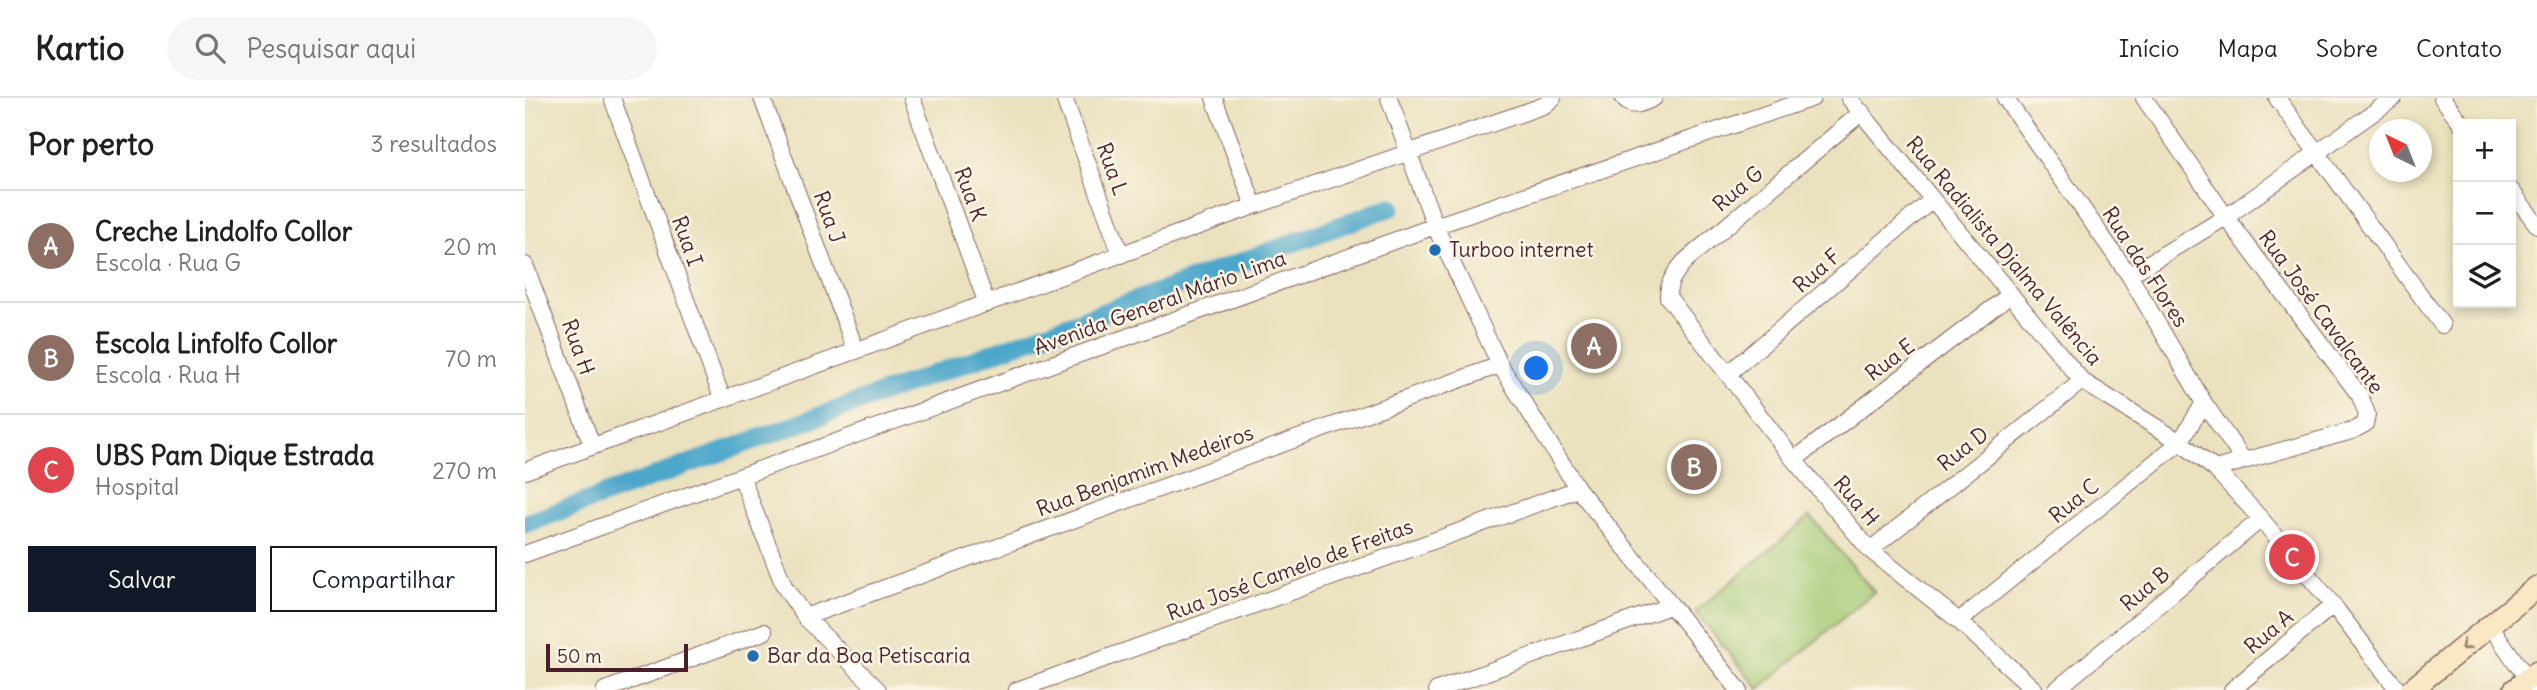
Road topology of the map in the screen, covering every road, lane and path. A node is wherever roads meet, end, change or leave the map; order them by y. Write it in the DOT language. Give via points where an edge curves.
graph roads {
  1 [pos="612,98"];
  2 [pos="762,98"];
  3 [pos="912,98"];
  4 [pos="1064,98"];
  5 [pos="1214,98"];
  6 [pos="1389,98"];
  7 [pos="1553,98"];
  8 [pos="1623,98"];
  9 [pos="1654,98"];
  10 [pos="1812,98"];
  11 [pos="1849,98"];
  12 [pos="2005,98"];
  13 [pos="2144,98"];
  14 [pos="2277,98"];
  15 [pos="2394,98"];
  16 [pos="2442,98"];
  17 [pos="1862,112"];
  18 [pos="2458,119"];
  19 [pos="1409,153"];
  20 [pos="2317,154"];
  21 [pos="2516,197"];
  22 [pos="1932,200"];
  23 [pos="1254,206"];
  24 [pos="2225,217"];
  25 [pos="1434,222"];
  26 [pos="2537,225"];
  27 [pos="1121,255"];
  28 [pos="525,265"];
  29 [pos="2129,275"];
  30 [pos="2011,294"];
  31 [pos="988,304"];
  32 [pos="1676,311"];
  33 [pos="2442,325"];
  34 [pos="856,351"];
  35 [pos="1500,365"];
  36 [pos="1729,373"];
  37 [pos="2082,381"];
  38 [pos="722,398"];
  39 [pos="2204,403"];
  40 [pos="2180,442"];
  41 [pos="592,445"];
  42 [pos="1794,460"];
  43 [pos="2244,461"];
  44 [pos="2215,469"];
  45 [pos="525,471"];
  46 [pos="741,476"];
  47 [pos="1578,489"];
  48 [pos="2261,519"];
  49 [pos="1870,550"];
  50 [pos="525,554"];
  51 [pos="2537,587"];
  52 [pos="1670,606"];
  53 [pos="2333,606"];
  54 [pos="805,617"];
  55 [pos="1959,621"];
  56 [pos="2490,625"];
  57 [pos="764,632"];
  58 [pos="2529,683"];
  59 [pos="605,690"];
  60 [pos="878,690"];
  61 [pos="1017,690"];
  62 [pos="1437,690"];
  63 [pos="1739,690"];
  64 [pos="2035,690"];
  65 [pos="2056,690"];
  66 [pos="2232,690"];
  67 [pos="2398,690"];
  68 [pos="2411,690"];
  1 -- 38 [label="street, Rua I"];
  2 -- 34 [label="street, Rua J"];
  3 -- 31 [label="street, Rua K"];
  4 -- 27 [label="street, Rua L"];
  5 -- 23 [label="street"];
  6 -- 19 [label="street"];
  7 -- 19 [label="street" via="1545,105"];
  8 -- 9 [label="street" via="1630,105"];
  10 -- 25 [label="street, Avenida General Mário Lima"];
  11 -- 17 [label="street, Rua Radialista Djalma Valência"];
  12 -- 29 [label="street, Rua das Flores"];
  13 -- 24 [label="street, Rua José Cavalcante"];
  14 -- 20 [label="street"];
  15 -- 20 [label="street"];
  16 -- 18 [label="street"];
  17 -- 22 [label="street, Rua Radialista Djalma Valência"];
  17 -- 32 [label="street, Rua G" via="1685,261 1668,286"];
  19 -- 23 [label="street"];
  19 -- 25 [label="street"];
  20 -- 24 [label="street"];
  20 -- 33 [label="street"];
  21 -- 26 [label="street"];
  22 -- 30 [label="street, Rua Radialista Djalma Valência"];
  22 -- 36 [label="street, Rua F"];
  23 -- 27 [label="street"];
  24 -- 29 [label="street"];
  24 -- 43 [label="street, Rua José Cavalcante" via="2360,396 2367,414 2365,424 2353,431"];
  25 -- 35 [label="street"];
  25 -- 46 [label="street, Avenida General Mário Lima"];
  27 -- 31 [label="street"];
  28 -- 41 [label="street, Rua H"];
  29 -- 39 [label="street, Rua das Flores"];
  30 -- 37 [label="street, Rua Radialista Djalma Valência"];
  30 -- 42 [label="street, Rua E"];
  31 -- 34 [label="street"];
  32 -- 36 [label="street, Rua H"];
  34 -- 38 [label="street"];
  35 -- 47 [label="street"];
  35 -- 54 [label="street, Rua Benjamim Medeiros"];
  36 -- 42 [label="street, Rua H"];
  37 -- 40 [label="street, Rua Radialista Djalma Valência"];
  37 -- 49 [label="street, Rua D"];
  38 -- 41 [label="street"];
  39 -- 40 [label="street, Rua C"];
  39 -- 43 [label="street, Rua das Flores"];
  40 -- 44 [label="street, Rua Radialista Djalma Valência"];
  40 -- 55 [label="street, Rua C"];
  41 -- 45 [label="street"];
  42 -- 49 [label="street, Rua H"];
  43 -- 44 [label="street, Rua José Cavalcante"];
  44 -- 48 [label="street, Rua Radialista Djalma Valência"];
  46 -- 50 [label="street, Avenida General Mário Lima"];
  46 -- 54 [label="street" via="784,586"];
  47 -- 52 [label="street"];
  47 -- 61 [label="street, Rua José Camelo de Freitas"];
  48 -- 53 [label="street, Rua Radialista Djalma Valência"];
  48 -- 65 [label="street, Rua B"];
  49 -- 55 [label="street, Rua H"];
  51 -- 56 [label="street"];
  52 -- 62 [label="street"];
  52 -- 63 [label="street"];
  53 -- 66 [label="street, Rua A"];
  53 -- 67 [label="street, Rua Radialista Djalma Valência"];
  54 -- 60 [label="street"];
  55 -- 64 [label="street, Rua H"];
  56 -- 58 [label="street"];
  56 -- 68 [label="street, one-way"];
  57 -- 59 [label="street"];
}
